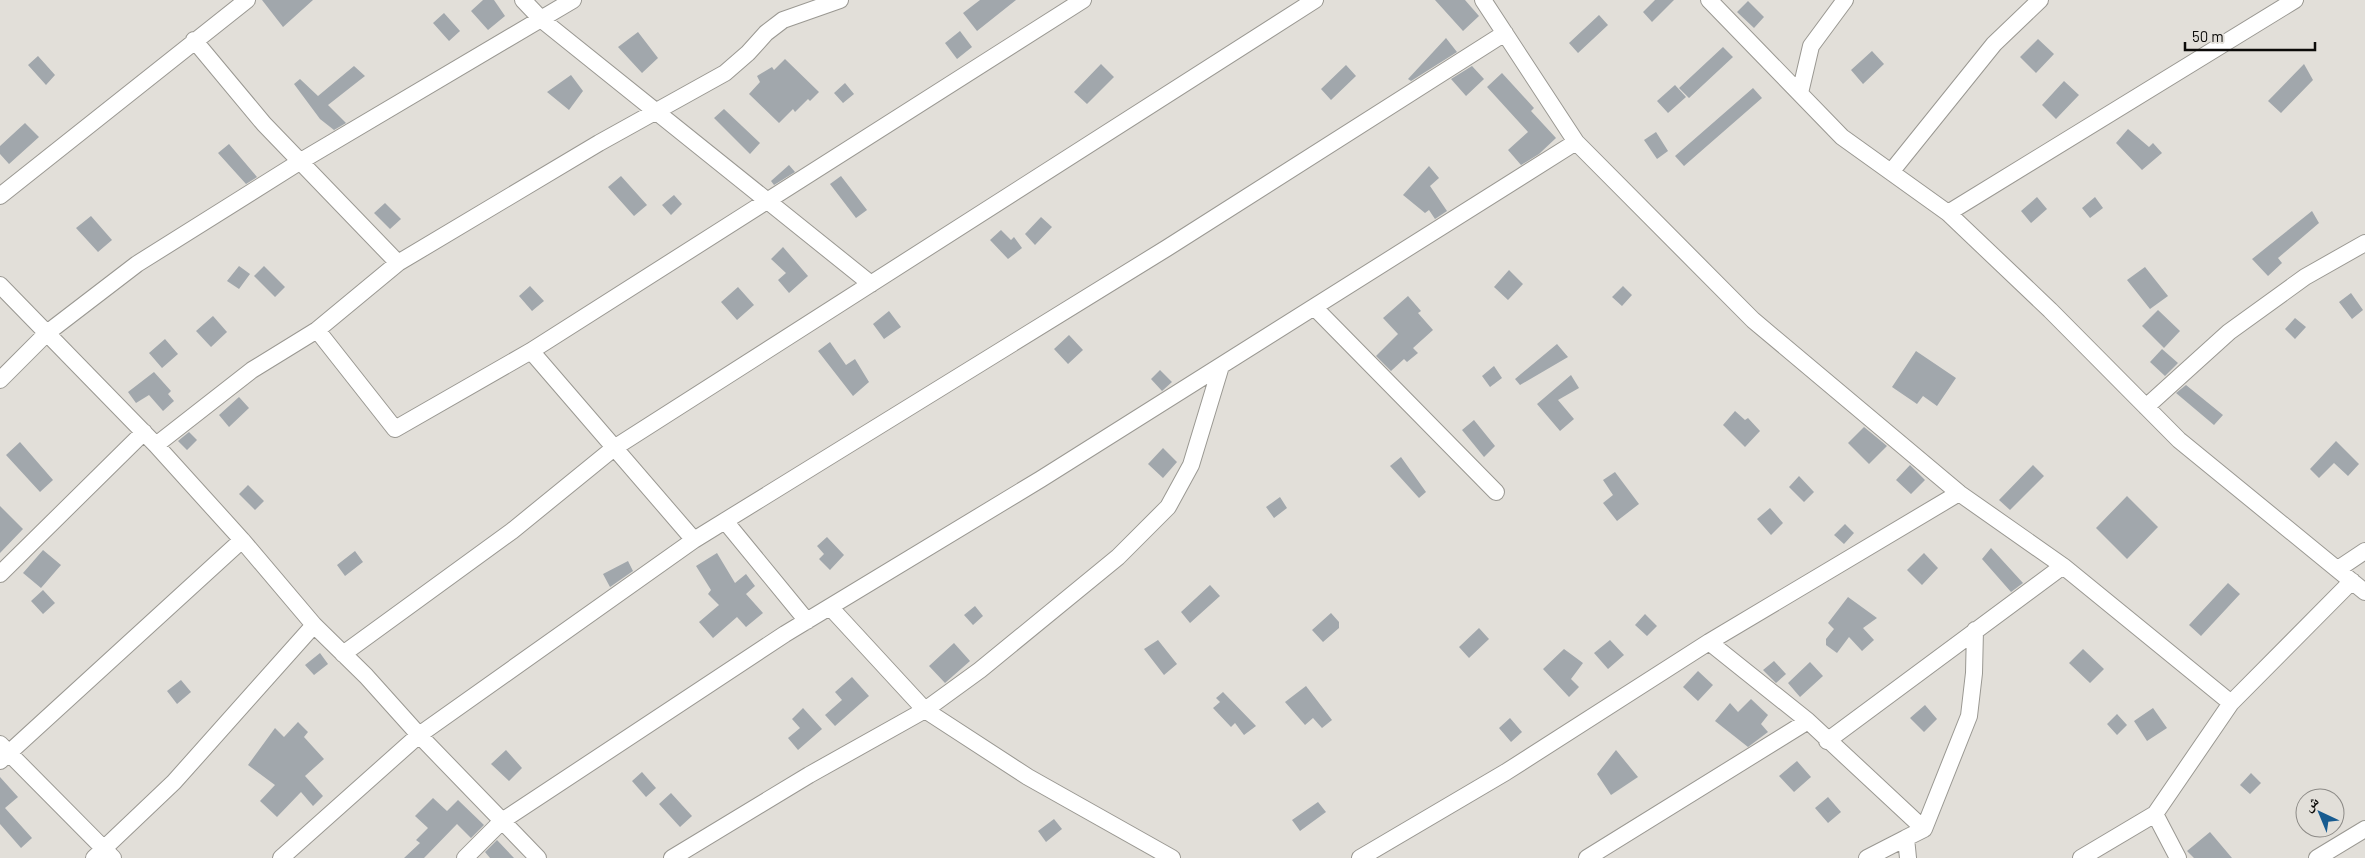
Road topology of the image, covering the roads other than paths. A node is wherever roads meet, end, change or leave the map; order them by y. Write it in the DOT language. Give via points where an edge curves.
graph roads {
  1 [pos="247,0"];
  2 [pos="523,0"];
  3 [pos="573,0"];
  4 [pos="840,0"];
  5 [pos="1083,0"];
  6 [pos="1314,0"];
  7 [pos="1483,0"];
  8 [pos="1709,0"];
  9 [pos="1845,0"];
  10 [pos="2040,0"];
  11 [pos="2295,0"];
  12 [pos="542,20"];
  13 [pos="1504,33"];
  14 [pos="194,40"];
  15 [pos="1800,93"];
  16 [pos="657,112"];
  17 [pos="1576,142"];
  18 [pos="301,161"];
  19 [pos="1890,172"];
  20 [pos="0,196"];
  21 [pos="769,202"];
  22 [pos="1948,213"];
  23 [pos="2365,243"];
  24 [pos="398,263"];
  25 [pos="871,284"];
  26 [pos="0,285"];
  27 [pos="1314,306"];
  28 [pos="317,330"];
  29 [pos="47,333"];
  30 [pos="531,351"];
  31 [pos="1221,366"];
  32 [pos="0,380"];
  33 [pos="2146,407"];
  34 [pos="144,432"];
  35 [pos="156,445"];
  36 [pos="614,448"];
  37 [pos="1496,492"];
  38 [pos="1959,493"];
  39 [pos="725,521"];
  40 [pos="242,540"];
  41 [pos="694,540"];
  42 [pos="2365,551"];
  43 [pos="2063,566"];
  44 [pos="2338,569"];
  45 [pos="0,574"];
  46 [pos="2352,581"];
  47 [pos="2365,592"];
  48 [pos="830,607"];
  49 [pos="807,621"];
  50 [pos="314,626"];
  51 [pos="1975,630"];
  52 [pos="1709,642"];
  53 [pos="343,654"];
  54 [pos="2231,703"];
  55 [pos="925,710"];
  56 [pos="1808,722"];
  57 [pos="419,735"];
  58 [pos="1827,741"];
  59 [pos="3,753"];
  60 [pos="2155,814"];
  61 [pos="502,822"];
  62 [pos="1924,829"];
  63 [pos="2365,829"];
  64 [pos="1906,838"];
  65 [pos="104,855"];
  66 [pos="281,858"];
  67 [pos="465,858"];
  68 [pos="538,858"];
  69 [pos="672,858"];
  70 [pos="1172,858"];
  71 [pos="1360,858"];
  72 [pos="1586,858"];
  73 [pos="1867,858"];
  74 [pos="1908,858"];
  75 [pos="2081,858"];
  76 [pos="2178,858"];
  77 [pos="2317,858"];
  1 -- 14 [label="street"];
  2 -- 12 [label="street"];
  3 -- 12 [label="street"];
  4 -- 16 [label="street" via="783,20 725,73"];
  5 -- 21 [label="street"];
  6 -- 25 [label="street"];
  7 -- 13 [label="street"];
  8 -- 15 [label="street"];
  9 -- 15 [label="street" via="1811,46"];
  10 -- 19 [label="street" via="1994,44"];
  11 -- 22 [label="street"];
  12 -- 16 [label="street"];
  12 -- 18 [label="street"];
  13 -- 17 [label="street"];
  13 -- 39 [label="street" via="1167,248"];
  14 -- 18 [label="street" via="264,124"];
  14 -- 20 [label="street"];
  15 -- 19 [label="street" via="1842,137"];
  16 -- 21 [label="street"];
  16 -- 24 [label="street"];
  17 -- 27 [label="street"];
  17 -- 38 [label="street" via="1753,320"];
  18 -- 24 [label="street"];
  18 -- 29 [label="street" via="136,264"];
  19 -- 22 [label="street"];
  21 -- 25 [label="street"];
  21 -- 30 [label="street"];
  22 -- 33 [label="street"];
  23 -- 33 [label="street" via="2305,277 2229,332"];
  24 -- 28 [label="street"];
  25 -- 36 [label="street"];
  26 -- 29 [label="street"];
  27 -- 31 [label="street"];
  27 -- 37 [label="street"];
  28 -- 30 [label="street" via="395,429"];
  28 -- 35 [label="street" via="252,370"];
  29 -- 32 [label="street"];
  29 -- 34 [label="street"];
  30 -- 36 [label="street"];
  31 -- 48 [label="street"];
  31 -- 55 [label="street" via="1191,465 1168,507 1118,557 980,670"];
  33 -- 44 [label="street" via="2179,440"];
  34 -- 35 [label="street"];
  34 -- 45 [label="street"];
  35 -- 40 [label="street"];
  36 -- 41 [label="street"];
  36 -- 53 [label="street" via="512,531"];
  38 -- 43 [label="street"];
  38 -- 52 [label="street"];
  39 -- 41 [label="street"];
  39 -- 49 [label="street"];
  40 -- 50 [label="street"];
  40 -- 59 [label="street"];
  41 -- 57 [label="street"];
  42 -- 44 [label="street"];
  43 -- 51 [label="street"];
  43 -- 54 [label="street"];
  44 -- 46 [label="street"];
  46 -- 47 [label="street"];
  46 -- 54 [label="street"];
  48 -- 49 [label="street"];
  48 -- 55 [label="street"];
  49 -- 61 [label="street"];
  50 -- 53 [label="street"];
  50 -- 65 [label="street"];
  51 -- 58 [label="street"];
  51 -- 62 [label="street" via="1969,716"];
  52 -- 56 [label="street"];
  52 -- 71 [label="street" via="1506,772"];
  53 -- 57 [label="street"];
  54 -- 60 [label="street"];
  55 -- 69 [label="street"];
  55 -- 70 [label="street" via="1028,777"];
  56 -- 58 [label="street"];
  56 -- 72 [label="street"];
  57 -- 61 [label="street"];
  57 -- 66 [label="street"];
  58 -- 62 [label="street"];
  59 -- 65 [label="street"];
  60 -- 75 [label="street"];
  60 -- 76 [label="street"];
  61 -- 67 [label="street"];
  61 -- 68 [label="street"];
  62 -- 64 [label="street"];
  63 -- 77 [label="street"];
  64 -- 73 [label="street"];
  64 -- 74 [label="street"];
}
